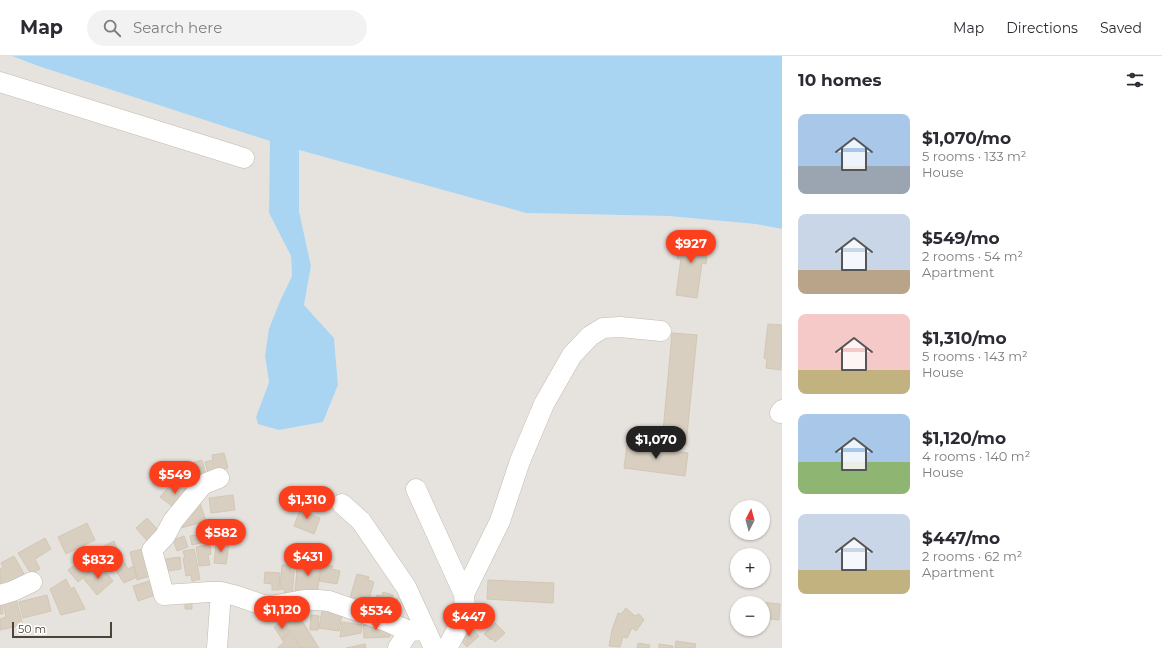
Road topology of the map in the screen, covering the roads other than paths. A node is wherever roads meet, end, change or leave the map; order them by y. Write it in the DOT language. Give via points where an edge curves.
graph roads {
  1 [pos="0,82"];
  2 [pos="244,158"];
  3 [pos="661,331"];
  4 [pos="219,478"];
  5 [pos="416,489"];
  6 [pos="342,504"];
  7 [pos="32,582"];
  8 [pos="221,592"];
  9 [pos="464,594"];
  10 [pos="0,595"];
  11 [pos="417,631"];
  12 [pos="217,648"];
  13 [pos="398,648"];
  14 [pos="434,648"];
  15 [pos="447,648"];
  1 -- 2 [label="lane"];
  3 -- 9 [label="lane" via="603,328 590,336 572,355 544,404 520,461 500,521"];
  4 -- 8 [label="lane" via="200,488 152,550 164,595"];
  5 -- 9 [label="lane"];
  6 -- 11 [label="lane" via="361,521 406,587"];
  7 -- 10 [label="lane"];
  8 -- 11 [label="lane" via="263,605 304,600 329,601"];
  8 -- 12 [label="lane"];
  9 -- 15 [label="lane" via="465,609"];
  11 -- 13 [label="lane"];
  11 -- 14 [label="lane"];
}
